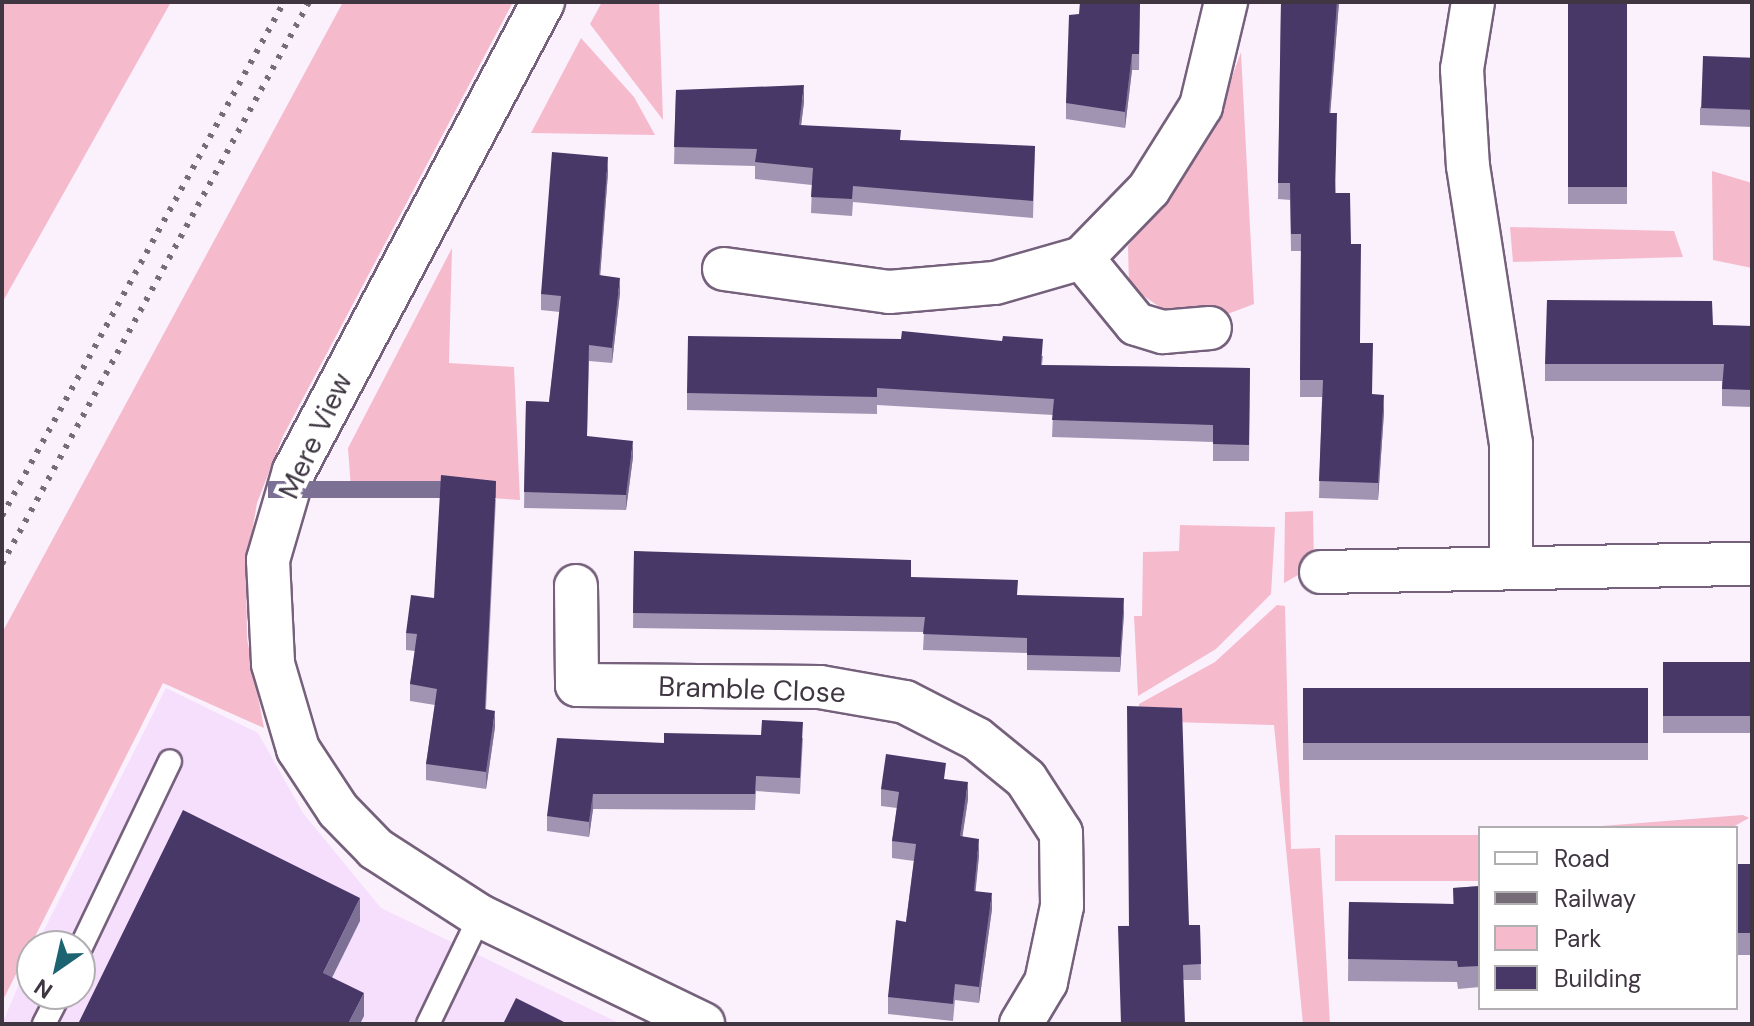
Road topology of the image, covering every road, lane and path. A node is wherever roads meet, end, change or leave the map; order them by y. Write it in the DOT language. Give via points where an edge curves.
graph roads {
  1 [pos="543,2"];
  2 [pos="1226,2"];
  3 [pos="1473,2"];
  4 [pos="1082,258"];
  5 [pos="724,269"];
  6 [pos="1210,328"];
  7 [pos="1752,564"];
  8 [pos="1511,567"];
  9 [pos="1321,572"];
  10 [pos="576,586"];
  11 [pos="170,761"];
  12 [pos="480,916"];
  13 [pos="89,930"];
  14 [pos="428,1024"];
  15 [pos="703,1024"];
  16 [pos="1021,1024"];
  1 -- 12 [label="street, Mere View" via="294,471 268,560 273,664 298,749 338,810 376,849 414,880"];
  2 -- 4 [label="street" via="1201,106 1149,189"];
  3 -- 8 [label="street" via="1462,69 1468,166 1511,443"];
  4 -- 5 [label="street" via="995,283 889,292"];
  4 -- 6 [label="street" via="1136,324 1163,332"];
  7 -- 8 [label="street"];
  8 -- 9 [label="street"];
  10 -- 16 [label="street, Bramble Close" via="577,685 820,687 905,702 977,739 1026,779 1061,833 1062,906 1046,982"];
  11 -- 13 [label="lane"];
  12 -- 14 [label="lane"];
  12 -- 15 [label="street, Mere View"];
}
